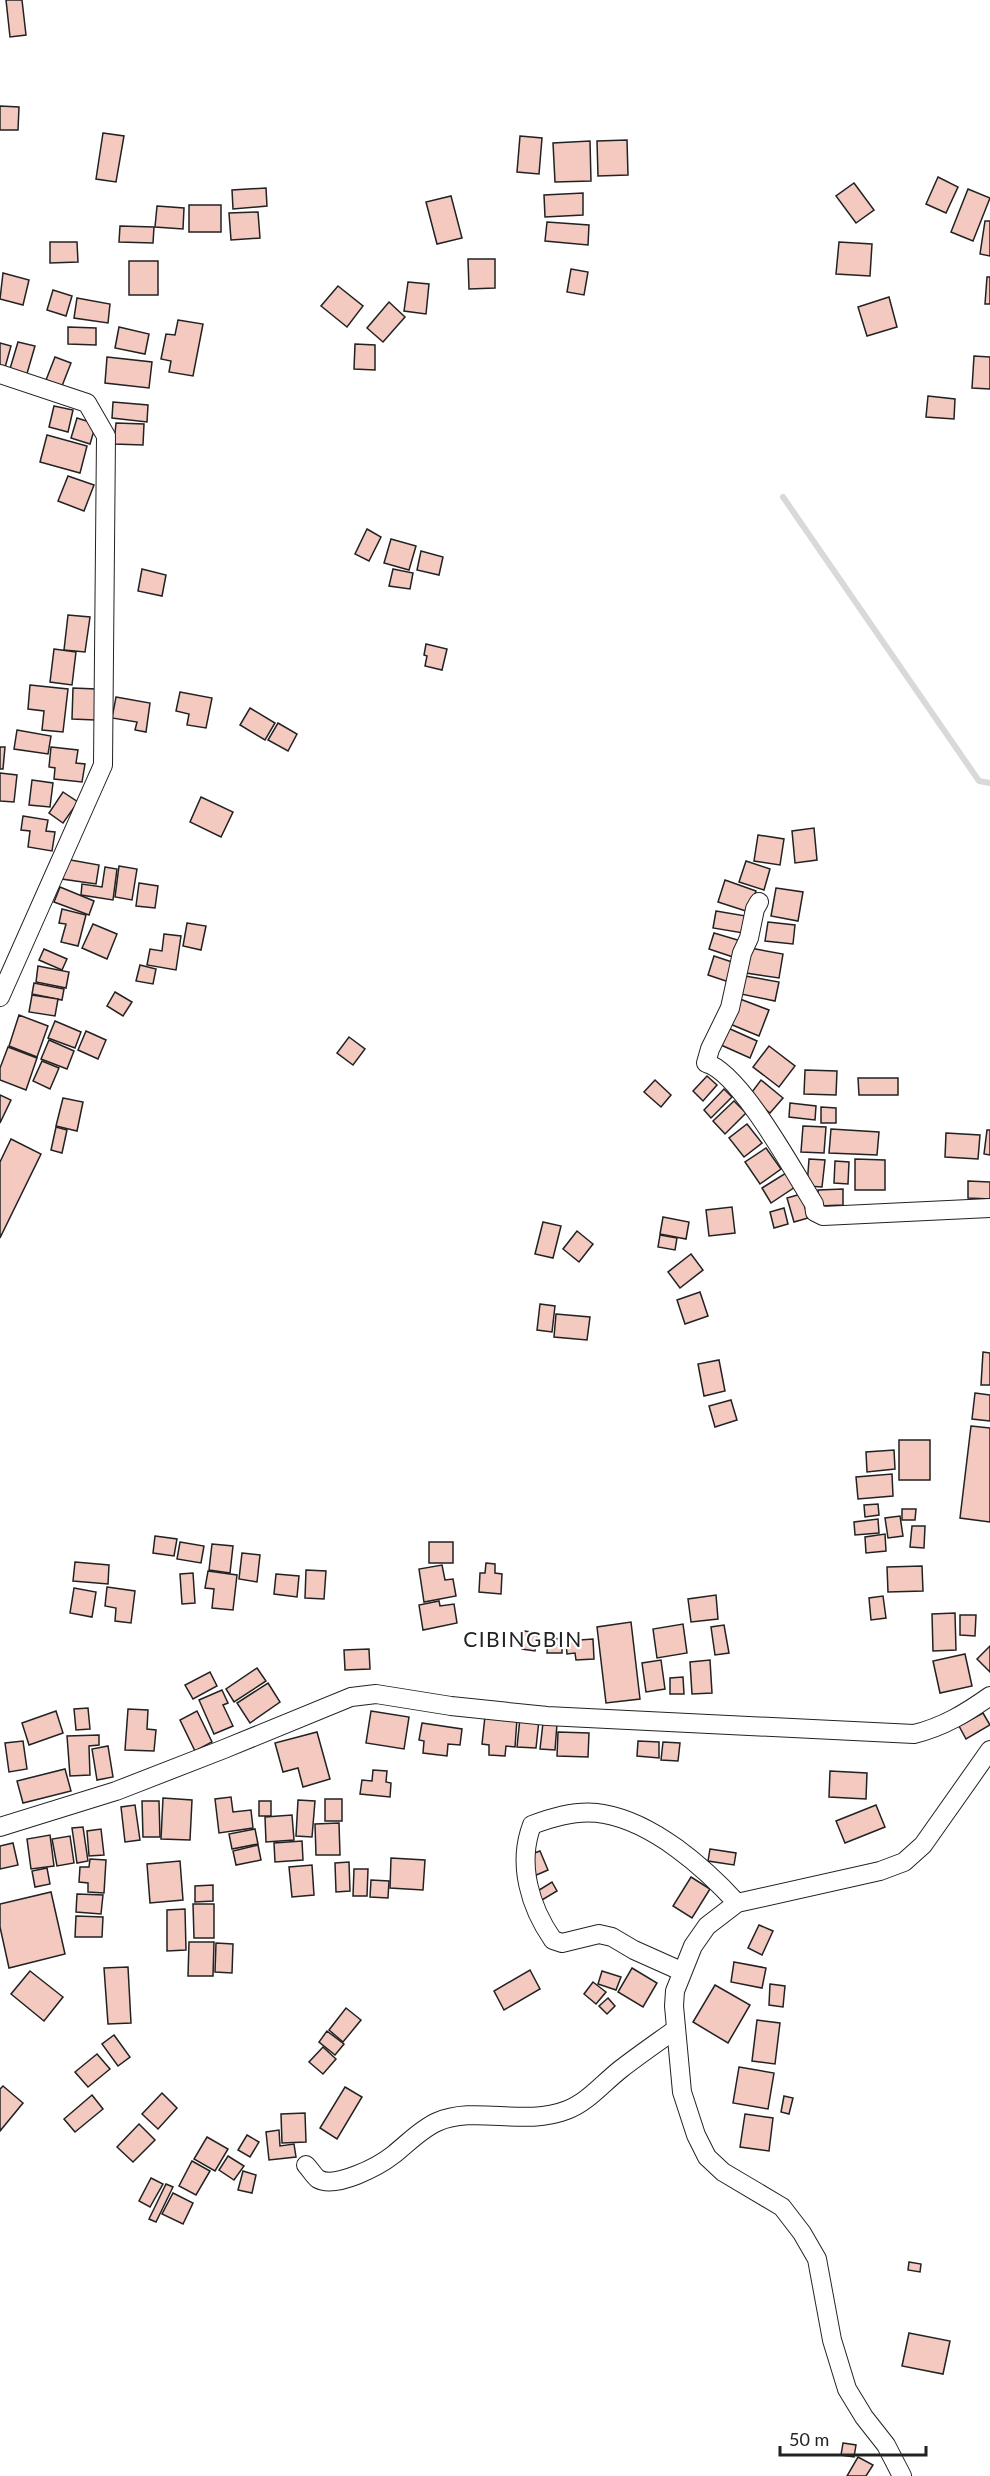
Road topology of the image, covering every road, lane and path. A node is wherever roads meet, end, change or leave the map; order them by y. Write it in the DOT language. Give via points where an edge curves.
graph roads {
  1 [pos="0,374"];
  2 [pos="759,902"];
  3 [pos="0,997"];
  4 [pos="990,1208"];
  5 [pos="990,1696"];
  6 [pos="990,1750"];
  7 [pos="0,1827"];
  8 [pos="737,1903"];
  9 [pos="681,1971"];
  10 [pos="676,2029"];
  11 [pos="306,2165"];
  12 [pos="902,2476"];
  1 -- 3 [label="street" via="87,403 106,436 106,448 103,765"];
  2 -- 4 [label="street" via="730,1008 706,1062 730,1081 772,1133 815,1212 823,1216"];
  5 -- 7 [label="street" via="960,1717 914,1734 547,1716 363,1695 116,1791"];
  6 -- 8 [label="street" via="923,1845 904,1862 880,1871"];
  8 -- 9 [label="street" via="707,1926"];
  8 -- 9 [label="street" via="684,1853 632,1824 604,1814 576,1814 555,1816 532,1825 524,1854 528,1888 554,1940 562,1943 599,1934 612,1937"];
  9 -- 10 [label="street" via="675,1990"];
  10 -- 11 [label="street" via="567,2110 542,2117 474,2115 435,2122 391,2157 346,2180 317,2179"];
  10 -- 12 [label="street" via="681,2092 707,2157 723,2172 782,2207 802,2233 817,2259 832,2340 847,2390 886,2445"];
}
